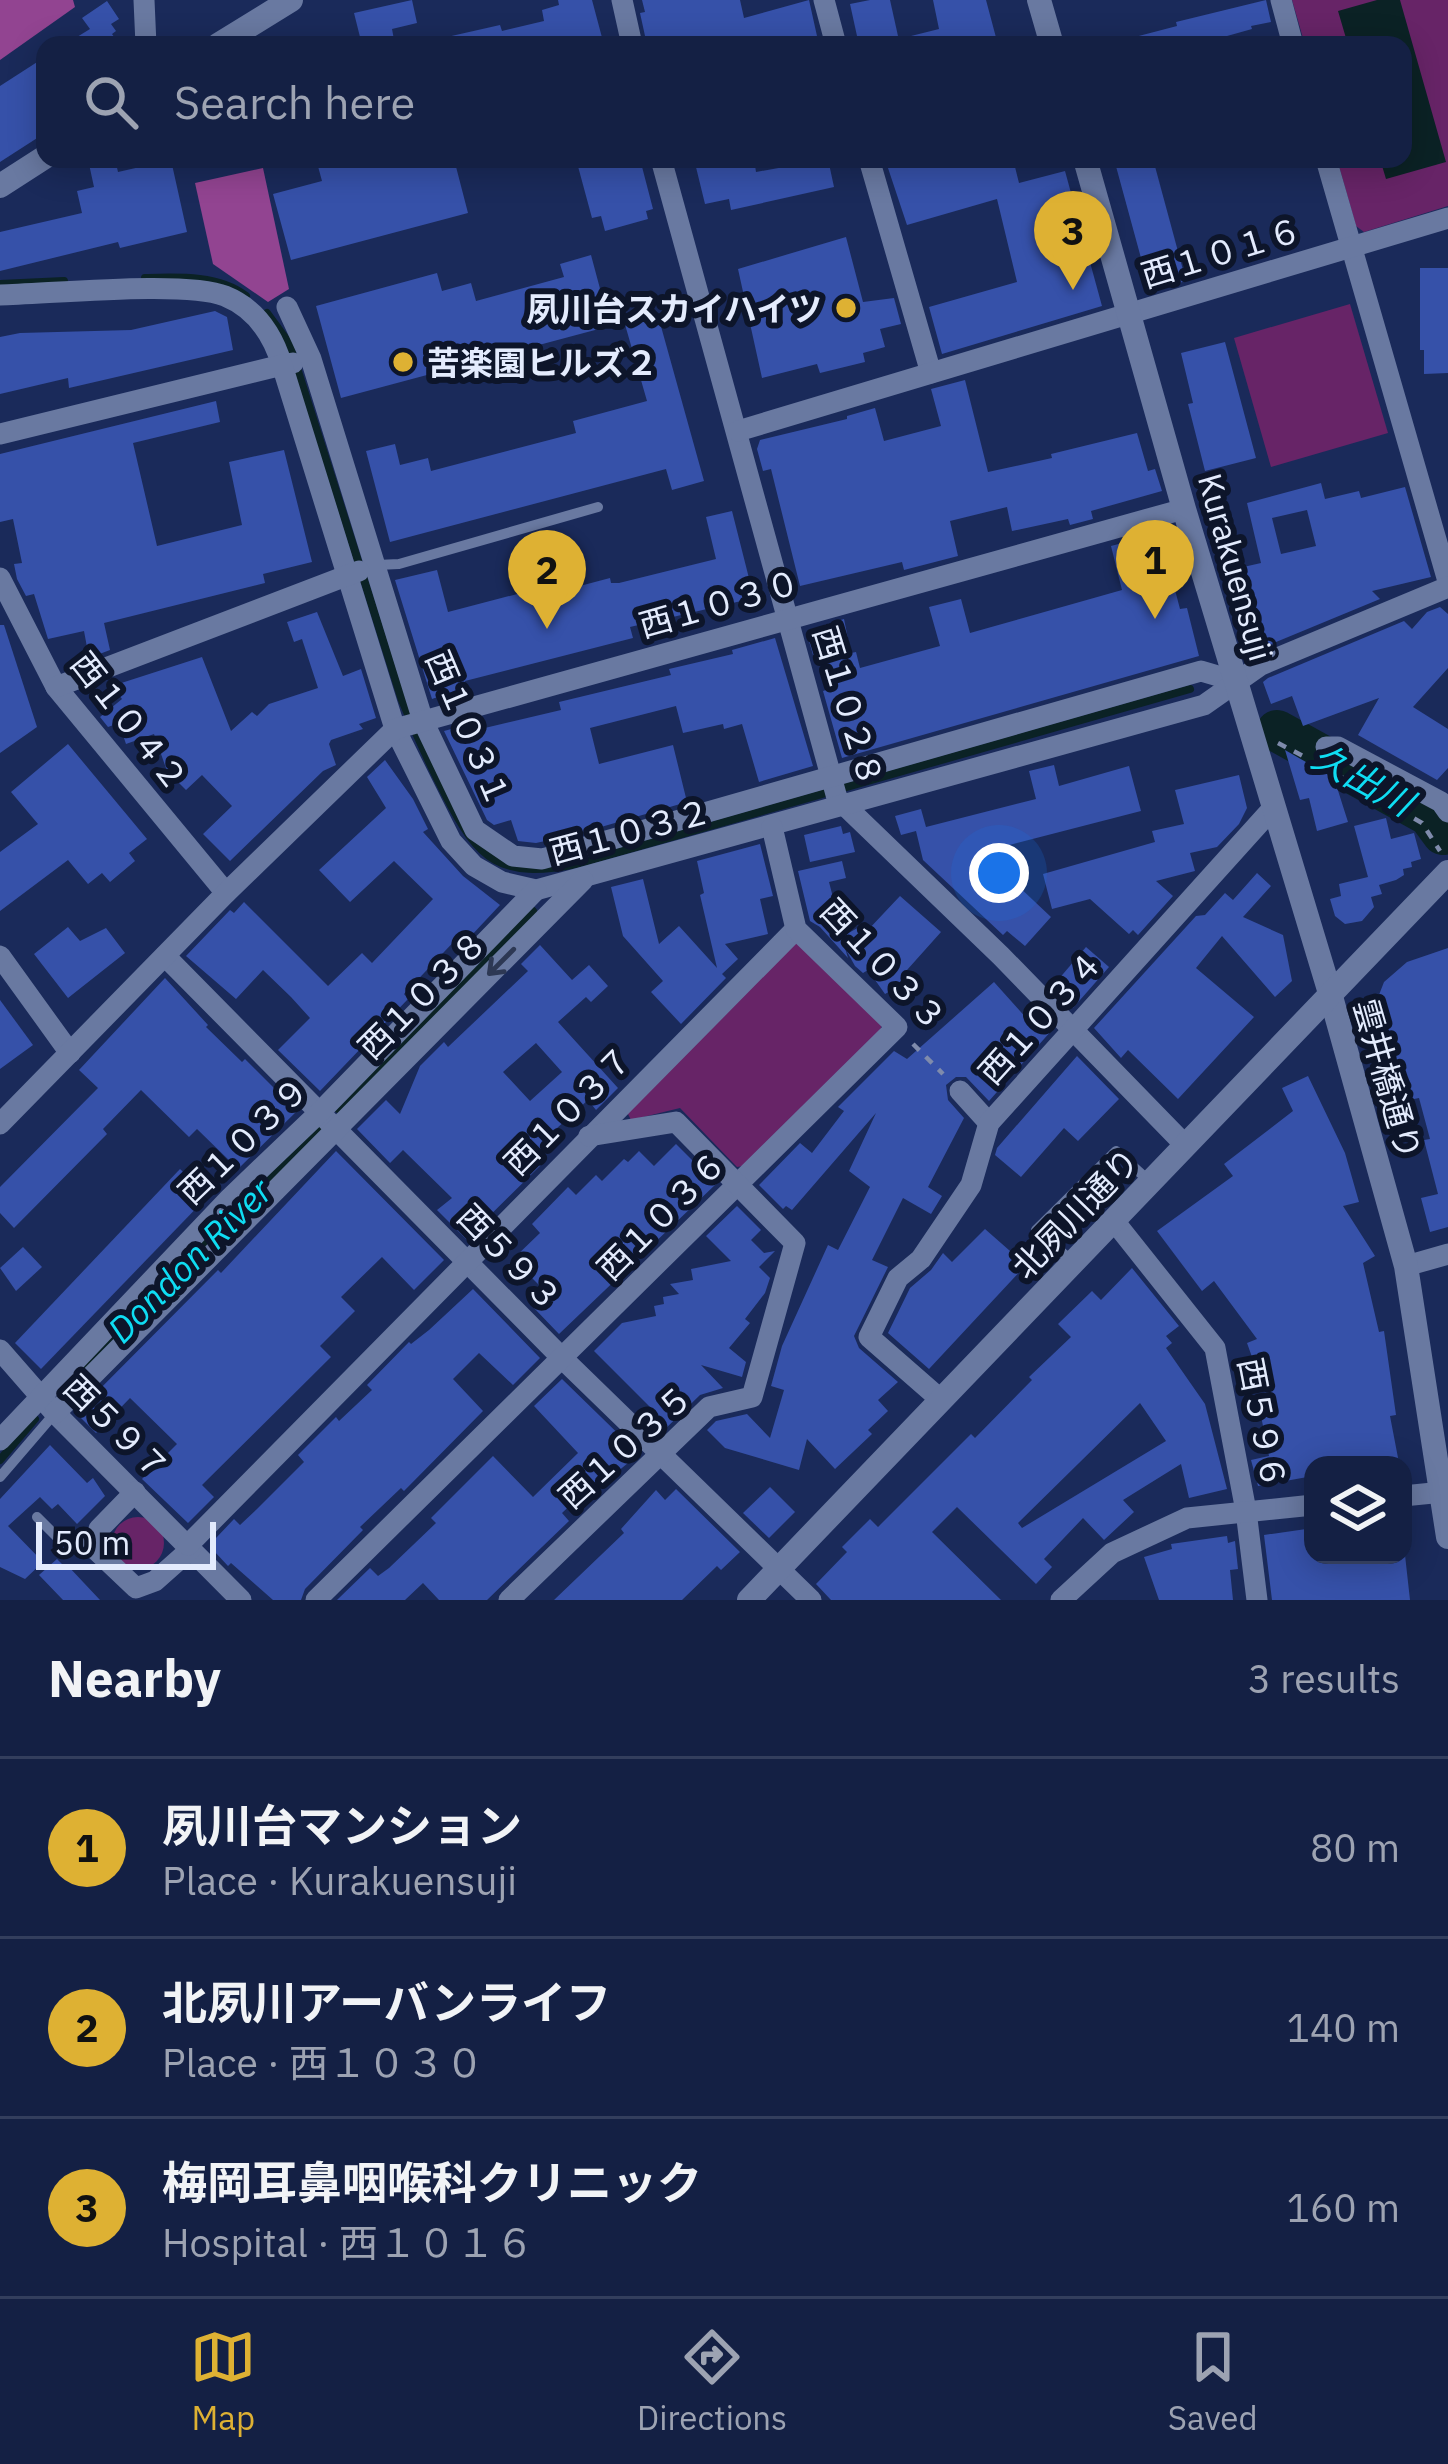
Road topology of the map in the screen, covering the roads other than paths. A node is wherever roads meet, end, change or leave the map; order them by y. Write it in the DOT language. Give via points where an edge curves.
graph roads {
  1 [pos="144,0"];
  2 [pos="289,0"];
  3 [pos="622,0"];
  4 [pos="824,0"];
  5 [pos="1039,0"];
  6 [pos="1281,0"];
  7 [pos="146,36"];
  8 [pos="232,36"];
  9 [pos="630,36"];
  10 [pos="834,36"];
  11 [pos="1049,36"];
  12 [pos="1291,36"];
  13 [pos="36,163"];
  14 [pos="664,168"];
  15 [pos="872,168"];
  16 [pos="1088,168"];
  17 [pos="1329,168"];
  18 [pos="0,186"];
  19 [pos="1448,218"];
  20 [pos="1351,247"];
  21 [pos="0,295"];
  22 [pos="287,307"];
  23 [pos="1130,314"];
  24 [pos="311,359"];
  25 [pos="282,365"];
  26 [pos="931,373"];
  27 [pos="738,431"];
  28 [pos="0,434"];
  29 [pos="598,507"];
  30 [pos="1184,508"];
  31 [pos="376,565"];
  32 [pos="348,575"];
  33 [pos="0,578"];
  34 [pos="1448,584"];
  35 [pos="788,618"];
  36 [pos="1235,681"];
  37 [pos="56,687"];
  38 [pos="423,721"];
  39 [pos="395,729"];
  40 [pos="1326,747"];
  41 [pos="836,791"];
  42 [pos="1273,808"];
  43 [pos="1448,812"];
  44 [pos="772,827"];
  45 [pos="1444,861"];
  46 [pos="583,880"];
  47 [pos="536,890"];
  48 [pos="226,893"];
  49 [pos="796,929"];
  50 [pos="0,956"];
  51 [pos="165,956"];
  52 [pos="1330,992"];
  53 [pos="897,1027"];
  54 [pos="1073,1030"];
  55 [pos="70,1053"];
  56 [pos="960,1091"];
  57 [pos="329,1118"];
  58 [pos="989,1123"];
  59 [pos="0,1124"];
  60 [pos="588,1136"];
  61 [pos="1186,1146"];
  62 [pos="1151,1183"];
  63 [pos="739,1185"];
  64 [pos="1114,1221"];
  65 [pos="1448,1254"];
  66 [pos="466,1260"];
  67 [pos="1073,1262"];
  68 [pos="1406,1266"];
  69 [pos="0,1350"];
  70 [pos="563,1359"];
  71 [pos="38,1395"];
  72 [pos="940,1399"];
  73 [pos="55,1413"];
  74 [pos="0,1440"];
  75 [pos="660,1451"];
  76 [pos="0,1477"];
  77 [pos="135,1492"];
  78 [pos="1446,1492"];
  79 [pos="1412,1495"];
  80 [pos="1304,1506"];
  81 [pos="1246,1511"];
  82 [pos="38,1516"];
  83 [pos="1448,1538"];
  84 [pos="95,1543"];
  85 [pos="189,1547"];
  86 [pos="778,1569"];
  87 [pos="241,1600"];
  88 [pos="316,1600"];
  89 [pos="509,1600"];
  90 [pos="749,1600"];
  91 [pos="811,1600"];
  92 [pos="1060,1600"];
  93 [pos="1257,1600"];
  1 -- 7 [label="street"];
  2 -- 8 [label="street"];
  3 -- 9 [label="street"];
  4 -- 10 [label="street"];
  5 -- 11 [label="street"];
  6 -- 12 [label="street"];
  13 -- 18 [label="street"];
  14 -- 27 [label="street, 西１０２８"];
  15 -- 26 [label="street"];
  16 -- 23 [label="street, Kurakuensuji"];
  17 -- 20 [label="street"];
  19 -- 20 [label="street, 西１０１６"];
  20 -- 23 [label="street, 西１０１６"];
  20 -- 34 [label="street"];
  21 -- 25 [label="street, 西１０３２" via="224,296 273,336"];
  22 -- 24 [label="street, 西１０３１"];
  23 -- 26 [label="street, 西１０１６"];
  23 -- 30 [label="street, Kurakuensuji"];
  24 -- 25 [label="street"];
  24 -- 31 [label="street, 西１０３１"];
  25 -- 28 [label="street"];
  25 -- 32 [label="street, 西１０３２"];
  26 -- 27 [label="street, 西１０１６"];
  27 -- 35 [label="street, 西１０２８"];
  29 -- 31 [label="lane"];
  30 -- 35 [label="street, 西１０３０"];
  30 -- 36 [label="street, Kurakuensuji"];
  31 -- 32 [label="street"];
  31 -- 38 [label="street, 西１０３１"];
  32 -- 37 [label="street"];
  32 -- 39 [label="street, 西１０３２"];
  33 -- 37 [label="street, 西１０４２"];
  34 -- 36 [label="street, 西１０３２"];
  35 -- 38 [label="street, 西１０３０"];
  35 -- 41 [label="street, 西１０２８"];
  36 -- 41 [label="street, 西１０３２" via="1204,705"];
  36 -- 41 [label="street, 西１０３１" via="1201,670"];
  36 -- 42 [label="street, Kurakuensuji"];
  37 -- 48 [label="street, 西１０４２"];
  38 -- 39 [label="street, 西１０３０"];
  38 -- 41 [label="street, 西１０３１" via="475,830 513,856 542,859"];
  39 -- 47 [label="street, 西１０３２" via="451,841 474,866"];
  39 -- 48 [label="street, 西１０３０"];
  40 -- 43 [label="street"];
  41 -- 44 [label="street, 西１０３２"];
  41 -- 54 [label="street, 西１０２８"];
  42 -- 52 [label="street, Kurakuensuji"];
  42 -- 54 [label="street, 西１０３４"];
  44 -- 46 [label="street, 西１０３２"];
  44 -- 49 [label="street, 西１０３３"];
  45 -- 52 [label="street, 北夙川通り"];
  46 -- 47 [label="street, 西１０３２"];
  46 -- 57 [label="street, 西１０３８, one-way"];
  47 -- 57 [label="street, 西１０３９"];
  48 -- 51 [label="street, 西１０３０"];
  49 -- 53 [label="street, 西１０３３"];
  49 -- 60 [label="street, 西１０３７"];
  50 -- 55 [label="street"];
  51 -- 55 [label="street, 西１０３０"];
  51 -- 57 [label="street, 西５９３"];
  52 -- 61 [label="street, 北夙川通り"];
  52 -- 68 [label="street, 雲井橋通り"];
  53 -- 63 [label="street, 西１０３６"];
  54 -- 58 [label="street, 西１０３４"];
  54 -- 61 [label="street, 西１０２８"];
  55 -- 59 [label="street, 西１０３０"];
  56 -- 58 [label="street"];
  57 -- 66 [label="street, 西５９３"];
  57 -- 71 [label="street, 西１０３９" via="230,1198"];
  57 -- 73 [label="street, 西１０３８"];
  58 -- 72 [label="street, 西１０３４" via="971,1186 921,1259 898,1278 869,1337"];
  60 -- 63 [label="street, 西１０３５" via="676,1122"];
  60 -- 66 [label="street, 西１０３７"];
  61 -- 62 [label="street, 北夙川通り"];
  62 -- 64 [label="street, 北夙川通り"];
  62 -- 67 [label="lane" via="1116,1151 1036,1230"];
  63 -- 70 [label="street, 西１０３６"];
  63 -- 75 [label="street, 西１０３５" via="795,1244 752,1396 709,1407"];
  64 -- 67 [label="street, 北夙川通り"];
  64 -- 81 [label="street, 西５９６" via="1215,1348"];
  65 -- 68 [label="street"];
  66 -- 70 [label="street, 西５９３"];
  66 -- 85 [label="street, 西１０３７"];
  67 -- 72 [label="street, 北夙川通り"];
  68 -- 78 [label="street, 雲井橋通り"];
  69 -- 71 [label="street, 西５９７"];
  70 -- 75 [label="street, 西５９３"];
  70 -- 88 [label="street, 西１０３６"];
  71 -- 73 [label="street, 西５９７"];
  71 -- 74 [label="street, 西１０３９"];
  72 -- 86 [label="street, 北夙川通り"];
  73 -- 76 [label="lane"];
  73 -- 77 [label="street, 西５９７"];
  75 -- 86 [label="street, 西５９３"];
  75 -- 89 [label="street, 西１０３５"];
  77 -- 84 [label="street"];
  77 -- 85 [label="street, 西５９７"];
  78 -- 79 [label="street"];
  78 -- 83 [label="street, 雲井橋通り"];
  80 -- 81 [label="street"];
  81 -- 92 [label="street" via="1187,1518 1112,1553"];
  81 -- 93 [label="street, 西５９６"];
  82 -- 84 [label="lane" via="59,1539"];
  84 -- 85 [label="street, 西１０３７" via="136,1588 155,1581"];
  85 -- 87 [label="street, 西５９７"];
  86 -- 90 [label="street, 北夙川通り"];
  86 -- 91 [label="street, 西５９３"];
}
